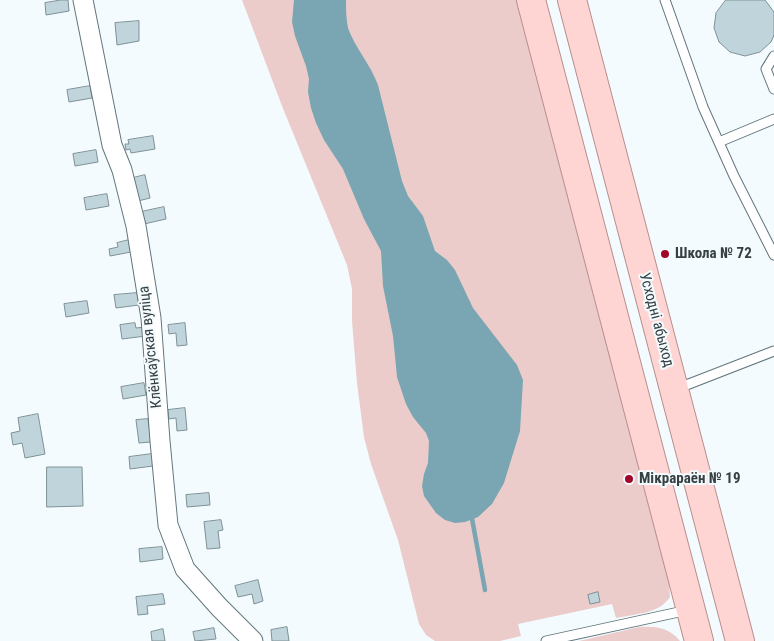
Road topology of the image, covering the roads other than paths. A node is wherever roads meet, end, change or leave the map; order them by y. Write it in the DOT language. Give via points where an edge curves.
graph roads {
  1 [pos="83,0"];
  2 [pos="531,0"];
  3 [pos="572,0"];
  4 [pos="665,0"];
  5 [pos="774,56"];
  6 [pos="774,89"];
  7 [pos="774,119"];
  8 [pos="719,142"];
  9 [pos="774,255"];
  10 [pos="774,351"];
  11 [pos="675,390"];
  12 [pos="691,610"];
  13 [pos="253,641"];
  14 [pos="546,641"];
  15 [pos="699,641"];
  16 [pos="740,641"];
  1 -- 13 [label="street, Клёнкаўская вуліца" via="112,144 136,226 151,318 168,525 185,569"];
  2 -- 12 [label="main road"];
  3 -- 11 [label="main road, Усходні абыход"];
  4 -- 8 [label="lane" via="703,108"];
  5 -- 6 [label="lane" via="766,69"];
  7 -- 8 [label="lane"];
  8 -- 9 [label="lane"];
  10 -- 11 [label="lane"];
  11 -- 16 [label="main road, Усходні абыход"];
  12 -- 14 [label="lane"];
  12 -- 15 [label="main road"];
}
